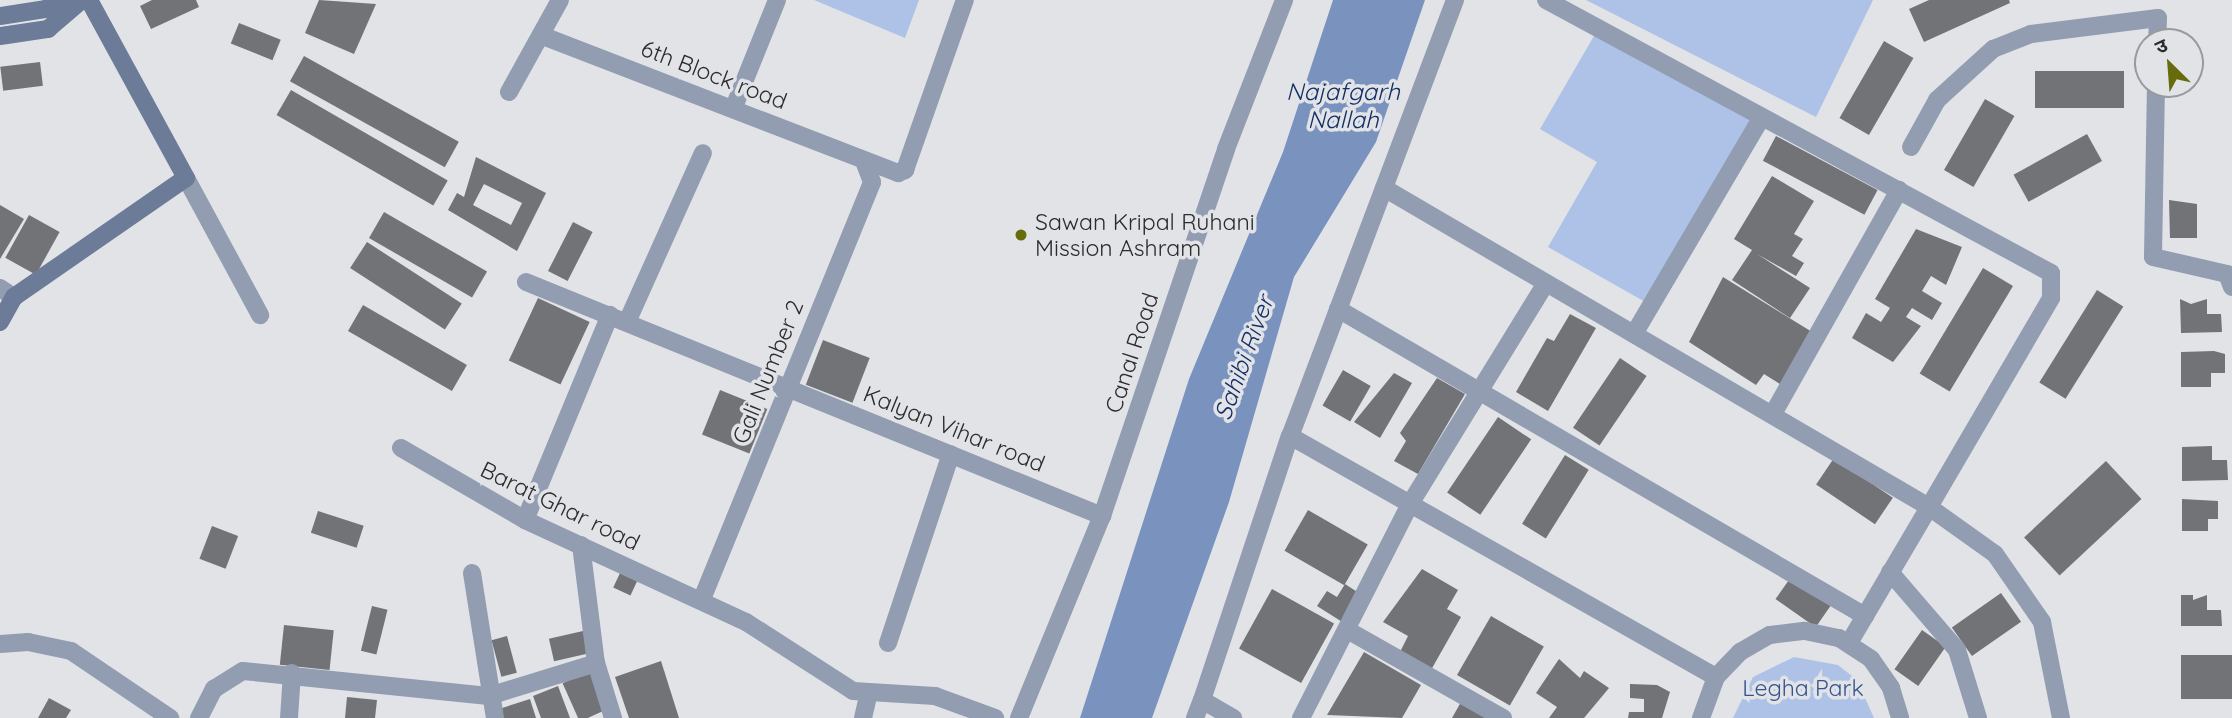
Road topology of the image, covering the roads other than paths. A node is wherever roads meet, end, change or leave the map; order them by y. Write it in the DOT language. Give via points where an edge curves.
graph roads {
  1 [pos="64,0"];
  2 [pos="82,0"];
  3 [pos="89,0"];
  4 [pos="560,0"];
  5 [pos="777,0"];
  6 [pos="965,0"];
  7 [pos="1284,0"];
  8 [pos="1455,0"];
  9 [pos="1546,0"];
  10 [pos="0,16"];
  11 [pos="2158,28"];
  12 [pos="0,36"];
  13 [pos="543,36"];
  14 [pos="509,92"];
  15 [pos="2157,98"];
  16 [pos="734,107"];
  17 [pos="1761,118"];
  18 [pos="1911,147"];
  19 [pos="703,153"];
  20 [pos="865,164"];
  21 [pos="186,178"];
  22 [pos="1384,188"];
  23 [pos="1899,190"];
  24 [pos="526,282"];
  25 [pos="1546,283"];
  26 [pos="2232,287"];
  27 [pos="7,293"];
  28 [pos="1338,309"];
  29 [pos="260,315"];
  30 [pos="610,315"];
  31 [pos="0,322"];
  32 [pos="627,322"];
  33 [pos="1634,334"];
  34 [pos="788,386"];
  35 [pos="1479,387"];
  36 [pos="1774,412"];
  37 [pos="1290,436"];
  38 [pos="401,449"];
  39 [pos="951,454"];
  40 [pos="1410,505"];
  41 [pos="1929,507"];
  42 [pos="1102,516"];
  43 [pos="526,520"];
  44 [pos="581,545"];
  45 [pos="1890,572"];
  46 [pos="472,573"];
  47 [pos="702,599"];
  48 [pos="1865,616"];
  49 [pos="1349,631"];
  50 [pos="888,643"];
  51 [pos="1849,643"];
  52 [pos="0,644"];
  53 [pos="596,663"];
  54 [pos="292,673"];
  55 [pos="1716,677"];
  56 [pos="489,696"];
  57 [pos="868,697"];
  58 [pos="1202,700"];
  59 [pos="170,718"];
  60 [pos="199,718"];
  61 [pos="289,718"];
  62 [pos="495,718"];
  63 [pos="613,718"];
  64 [pos="863,718"];
  65 [pos="995,718"];
  66 [pos="1019,718"];
  67 [pos="1195,718"];
  68 [pos="1233,718"];
  69 [pos="1301,718"];
  70 [pos="1503,718"];
  71 [pos="1701,718"];
  72 [pos="1899,718"];
  73 [pos="1978,718"];
  74 [pos="2061,718"];
  1 -- 10 [label="street"];
  2 -- 12 [label="street" via="48,29"];
  3 -- 21 [label="street"];
  4 -- 13 [label="street"];
  5 -- 16 [label="street"];
  6 -- 20 [label="street, 6th Block road" via="905,170"];
  7 -- 42 [label="street, Canal Road" via="1226,149"];
  8 -- 22 [label="street"];
  9 -- 17 [label="street"];
  11 -- 18 [label="street" via="2158,18 2031,34 1993,49 1937,100"];
  13 -- 14 [label="street"];
  13 -- 16 [label="street, 6th Block road"];
  15 -- 26 [label="street" via="2152,257 2227,274"];
  16 -- 20 [label="street, 6th Block road"];
  17 -- 23 [label="street"];
  17 -- 33 [label="street"];
  19 -- 32 [label="street"];
  20 -- 34 [label="street, Gali Number 2" via="872,182"];
  21 -- 27 [label="street"];
  21 -- 29 [label="street"];
  22 -- 25 [label="street"];
  22 -- 28 [label="street"];
  23 -- 36 [label="street"];
  23 -- 41 [label="street" via="2042,265 2052,286"];
  24 -- 30 [label="street"];
  25 -- 33 [label="street"];
  25 -- 35 [label="street"];
  27 -- 31 [label="street"];
  28 -- 35 [label="street"];
  28 -- 37 [label="street"];
  30 -- 32 [label="street"];
  30 -- 43 [label="street"];
  32 -- 34 [label="street"];
  33 -- 36 [label="street"];
  34 -- 39 [label="street, Kalyan Vihar road"];
  34 -- 47 [label="street, Gali Number 2"];
  35 -- 40 [label="street"];
  35 -- 48 [label="street"];
  36 -- 41 [label="street"];
  37 -- 40 [label="street"];
  37 -- 58 [label="street"];
  38 -- 43 [label="street, Barat Ghar road"];
  39 -- 42 [label="street, Kalyan Vihar road"];
  39 -- 50 [label="street"];
  40 -- 49 [label="street"];
  40 -- 55 [label="street"];
  41 -- 45 [label="street"];
  41 -- 74 [label="street" via="1995,554 2042,622"];
  42 -- 66 [label="street, Canal Road"];
  43 -- 44 [label="street, Barat Ghar road"];
  44 -- 47 [label="street, Barat Ghar road"];
  44 -- 53 [label="street"];
  45 -- 48 [label="street"];
  45 -- 73 [label="street" via="1957,650"];
  46 -- 56 [label="street"];
  47 -- 57 [label="street, Barat Ghar road"];
  48 -- 51 [label="street"];
  49 -- 69 [label="street"];
  49 -- 70 [label="street"];
  51 -- 55 [label="street" via="1805,631 1770,635 1740,652"];
  51 -- 72 [label="street" via="1871,659 1891,688"];
  52 -- 59 [label="street" via="28,642 71,651"];
  53 -- 56 [label="street"];
  53 -- 63 [label="street"];
  54 -- 56 [label="street"];
  54 -- 60 [label="street" via="243,671 226,678"];
  54 -- 61 [label="street"];
  55 -- 71 [label="street"];
  56 -- 62 [label="street"];
  57 -- 64 [label="street"];
  57 -- 65 [label="street" via="935,696"];
  58 -- 67 [label="street"];
  58 -- 68 [label="street"];
}
